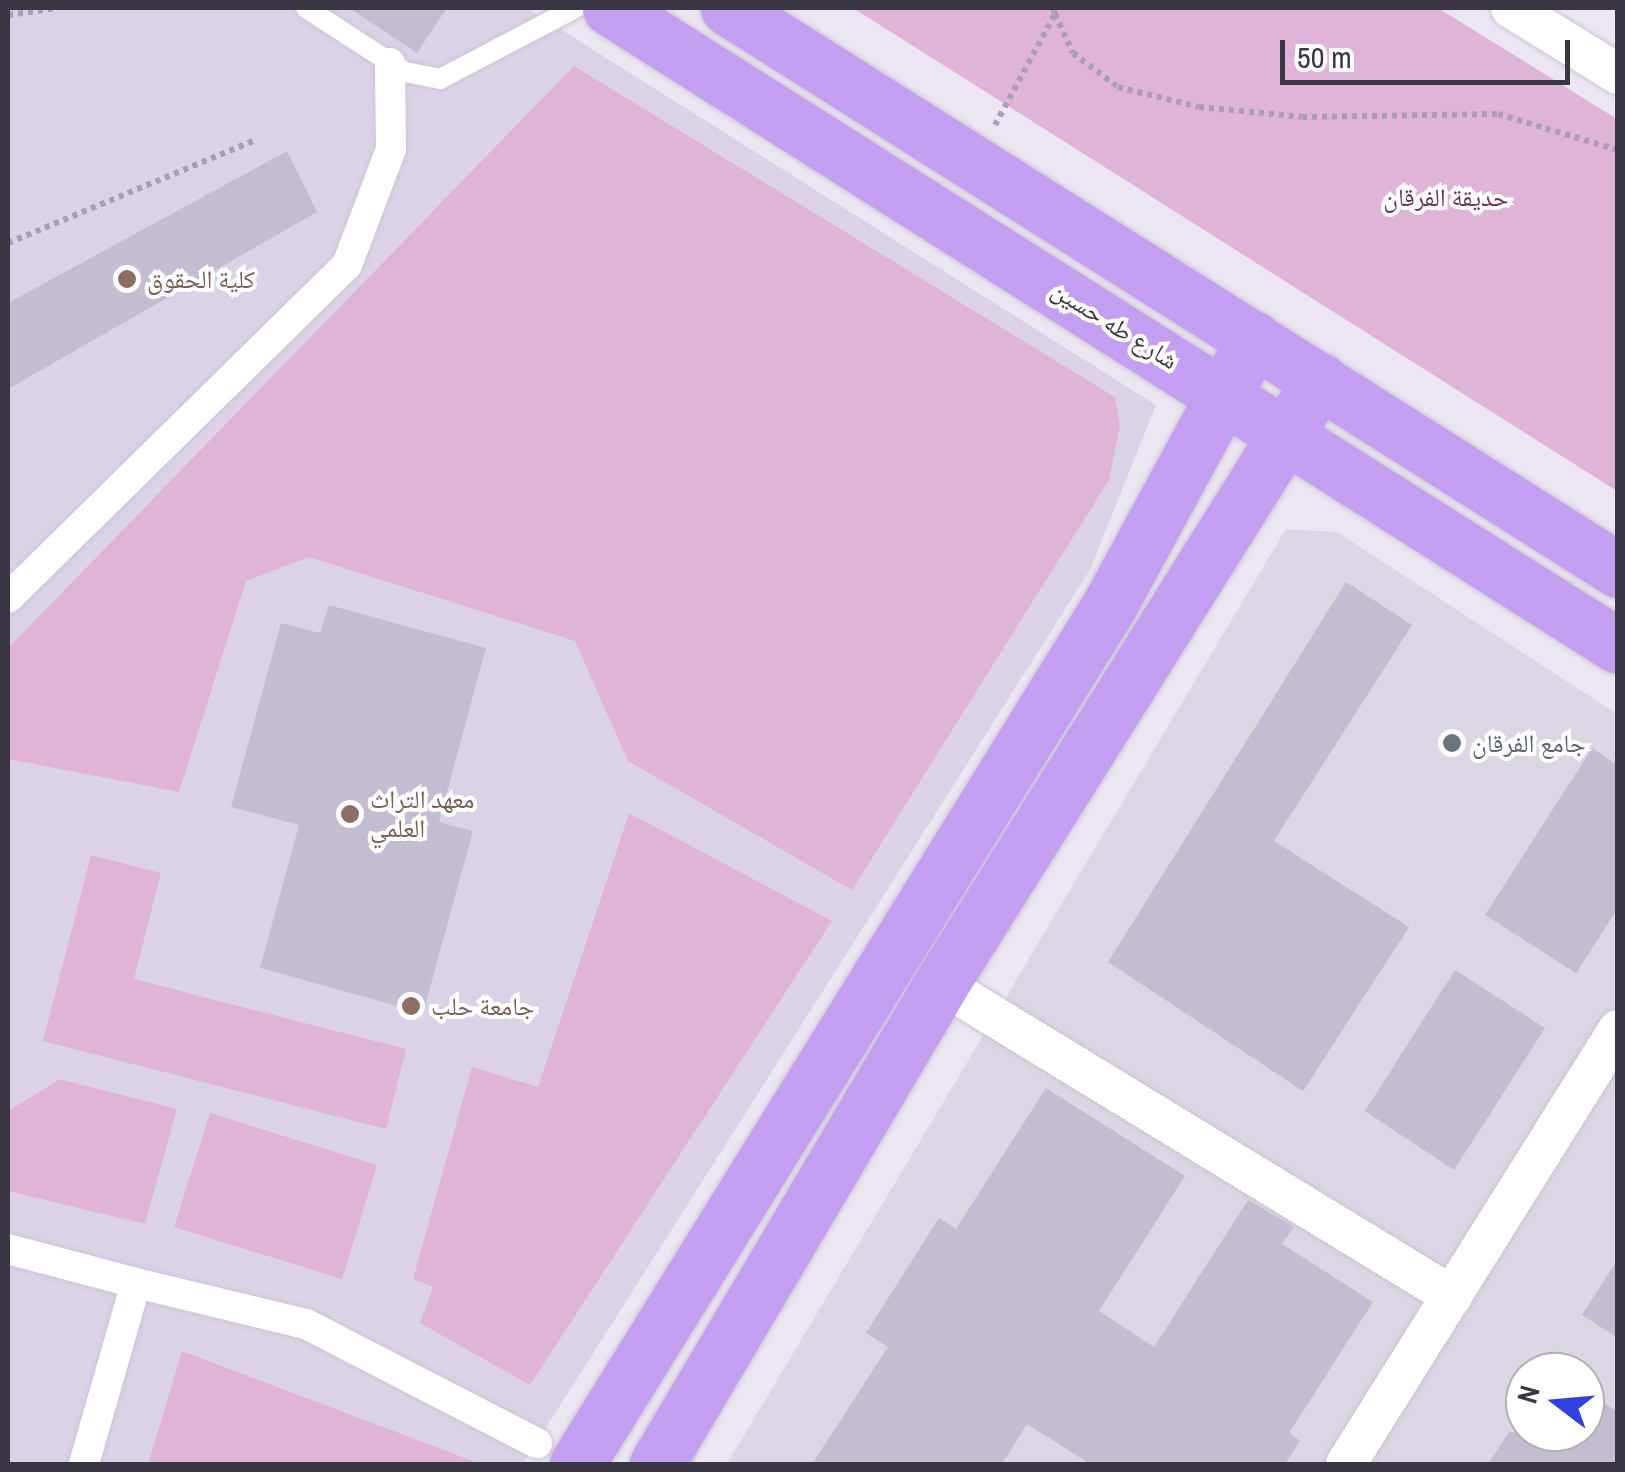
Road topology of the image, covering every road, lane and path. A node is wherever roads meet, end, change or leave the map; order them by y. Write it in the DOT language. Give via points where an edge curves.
graph roads {
  1 [pos="56,8"];
  2 [pos="306,8"];
  3 [pos="575,8"];
  4 [pos="610,8"];
  5 [pos="728,8"];
  6 [pos="1511,8"];
  7 [pos="1054,11"];
  8 [pos="8,15"];
  9 [pos="390,63"];
  10 [pos="1618,74"];
  11 [pos="256,140"];
  12 [pos="1618,150"];
  13 [pos="974,163"];
  14 [pos="8,243"];
  15 [pos="1254,338"];
  16 [pos="1320,380"];
  17 [pos="1222,392"];
  18 [pos="1288,432"];
  19 [pos="1618,570"];
  20 [pos="8,598"];
  21 [pos="1618,646"];
  22 [pos="941,984"];
  23 [pos="1618,1030"];
  24 [pos="8,1249"];
  25 [pos="136,1283"];
  26 [pos="1452,1296"];
  27 [pos="557,1454"];
  28 [pos="84,1464"];
  29 [pos="657,1464"];
  30 [pos="1346,1464"];
  1 -- 8 [label="path"];
  2 -- 9 [label="lane"];
  3 -- 9 [label="lane" via="440,79"];
  4 -- 17 [label="main road, شارع طه حسين"];
  5 -- 13 [label="main road"];
  6 -- 10 [label="street"];
  7 -- 12 [label="path" via="1073,53 1118,87 1199,107 1302,117 1498,114"];
  7 -- 13 [label="path"];
  9 -- 20 [label="street" via="391,149 347,265"];
  11 -- 14 [label="path"];
  13 -- 15 [label="main road"];
  15 -- 16 [label="main road"];
  15 -- 17 [label="main road"];
  16 -- 18 [label="main road"];
  16 -- 19 [label="main road"];
  17 -- 18 [label="main road, شارع طه حسين"];
  17 -- 27 [label="main road" via="1109,606"];
  18 -- 21 [label="main road, شارع طه حسين"];
  18 -- 22 [label="main road"];
  22 -- 26 [label="street"];
  22 -- 29 [label="main road"];
  23 -- 26 [label="street"];
  24 -- 25 [label="street"];
  25 -- 27 [label="street" via="306,1324"];
  25 -- 28 [label="street"];
  26 -- 30 [label="street"];
}
